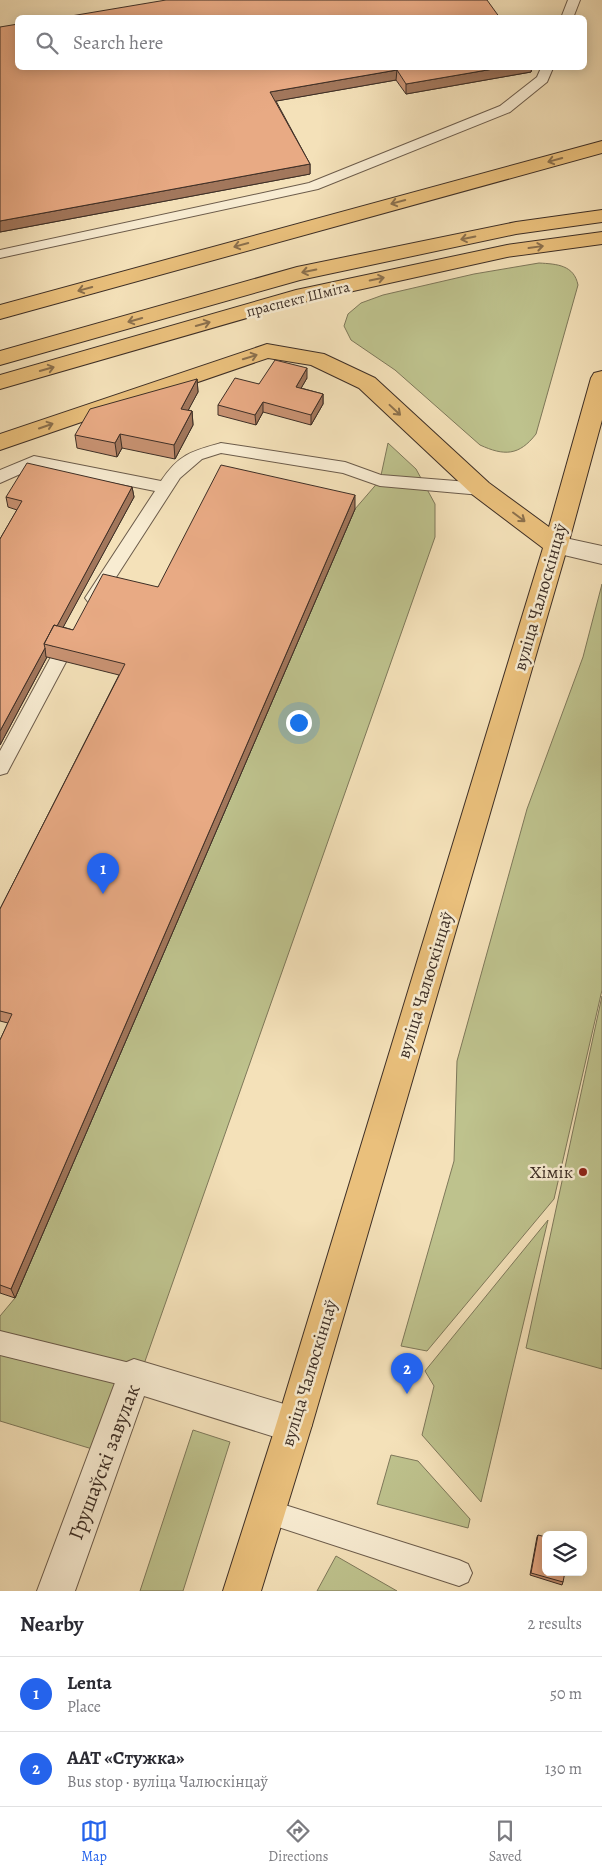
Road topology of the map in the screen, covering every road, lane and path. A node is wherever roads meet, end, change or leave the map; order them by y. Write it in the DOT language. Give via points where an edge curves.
graph roads {
  1 [pos="574,0"];
  2 [pos="568,15"];
  3 [pos="546,70"];
  4 [pos="602,147"];
  5 [pos="602,216"];
  6 [pos="602,238"];
  7 [pos="0,254"];
  8 [pos="0,312"];
  9 [pos="0,358"];
  10 [pos="602,378"];
  11 [pos="0,382"];
  12 [pos="0,442"];
  13 [pos="0,477"];
  14 [pos="164,487"];
  15 [pos="481,489"];
  16 [pos="556,545"];
  17 [pos="602,555"];
  18 [pos="87,608"];
  19 [pos="58,660"];
  20 [pos="0,768"];
  21 [pos="0,1342"];
  22 [pos="134,1376"];
  23 [pos="294,1425"];
  24 [pos="266,1512"];
  25 [pos="459,1573"];
  26 [pos="56,1591"];
  27 [pos="242,1591"];
  1 -- 2 [label="lane"];
  3 -- 7 [label="lane" via="542,79 505,109 313,186"];
  4 -- 8 [label="main road, one-way"];
  5 -- 9 [label="main road, праспект Шміта, one-way" via="516,228 297,274"];
  11 -- 6 [label="main road, праспект Шміта, one-way" via="296,297 507,251"];
  10 -- 16 [label="main road, вуліца Чалюскінцаў"];
  12 -- 15 [label="main road, one-way" via="267,351 316,359 367,384"];
  13 -- 14 [label="lane" via="34,461"];
  14 -- 15 [label="lane" via="196,456 221,448 345,468 380,480"];
  14 -- 18 [label="lane"];
  15 -- 16 [label="main road, one-way"];
  16 -- 17 [label="street"];
  16 -- 23 [label="main road, вуліца Чалюскінцаў"];
  19 -- 20 [label="lane"];
  21 -- 22 [label="lane"];
  22 -- 23 [label="street, Грушаўскі завулак"];
  22 -- 26 [label="street, Грушаўскі завулак"];
  23 -- 24 [label="main road, вуліца Чалюскінцаў"];
  24 -- 25 [label="lane"];
  24 -- 27 [label="main road, вуліца Чалюскінцаў"];
}
